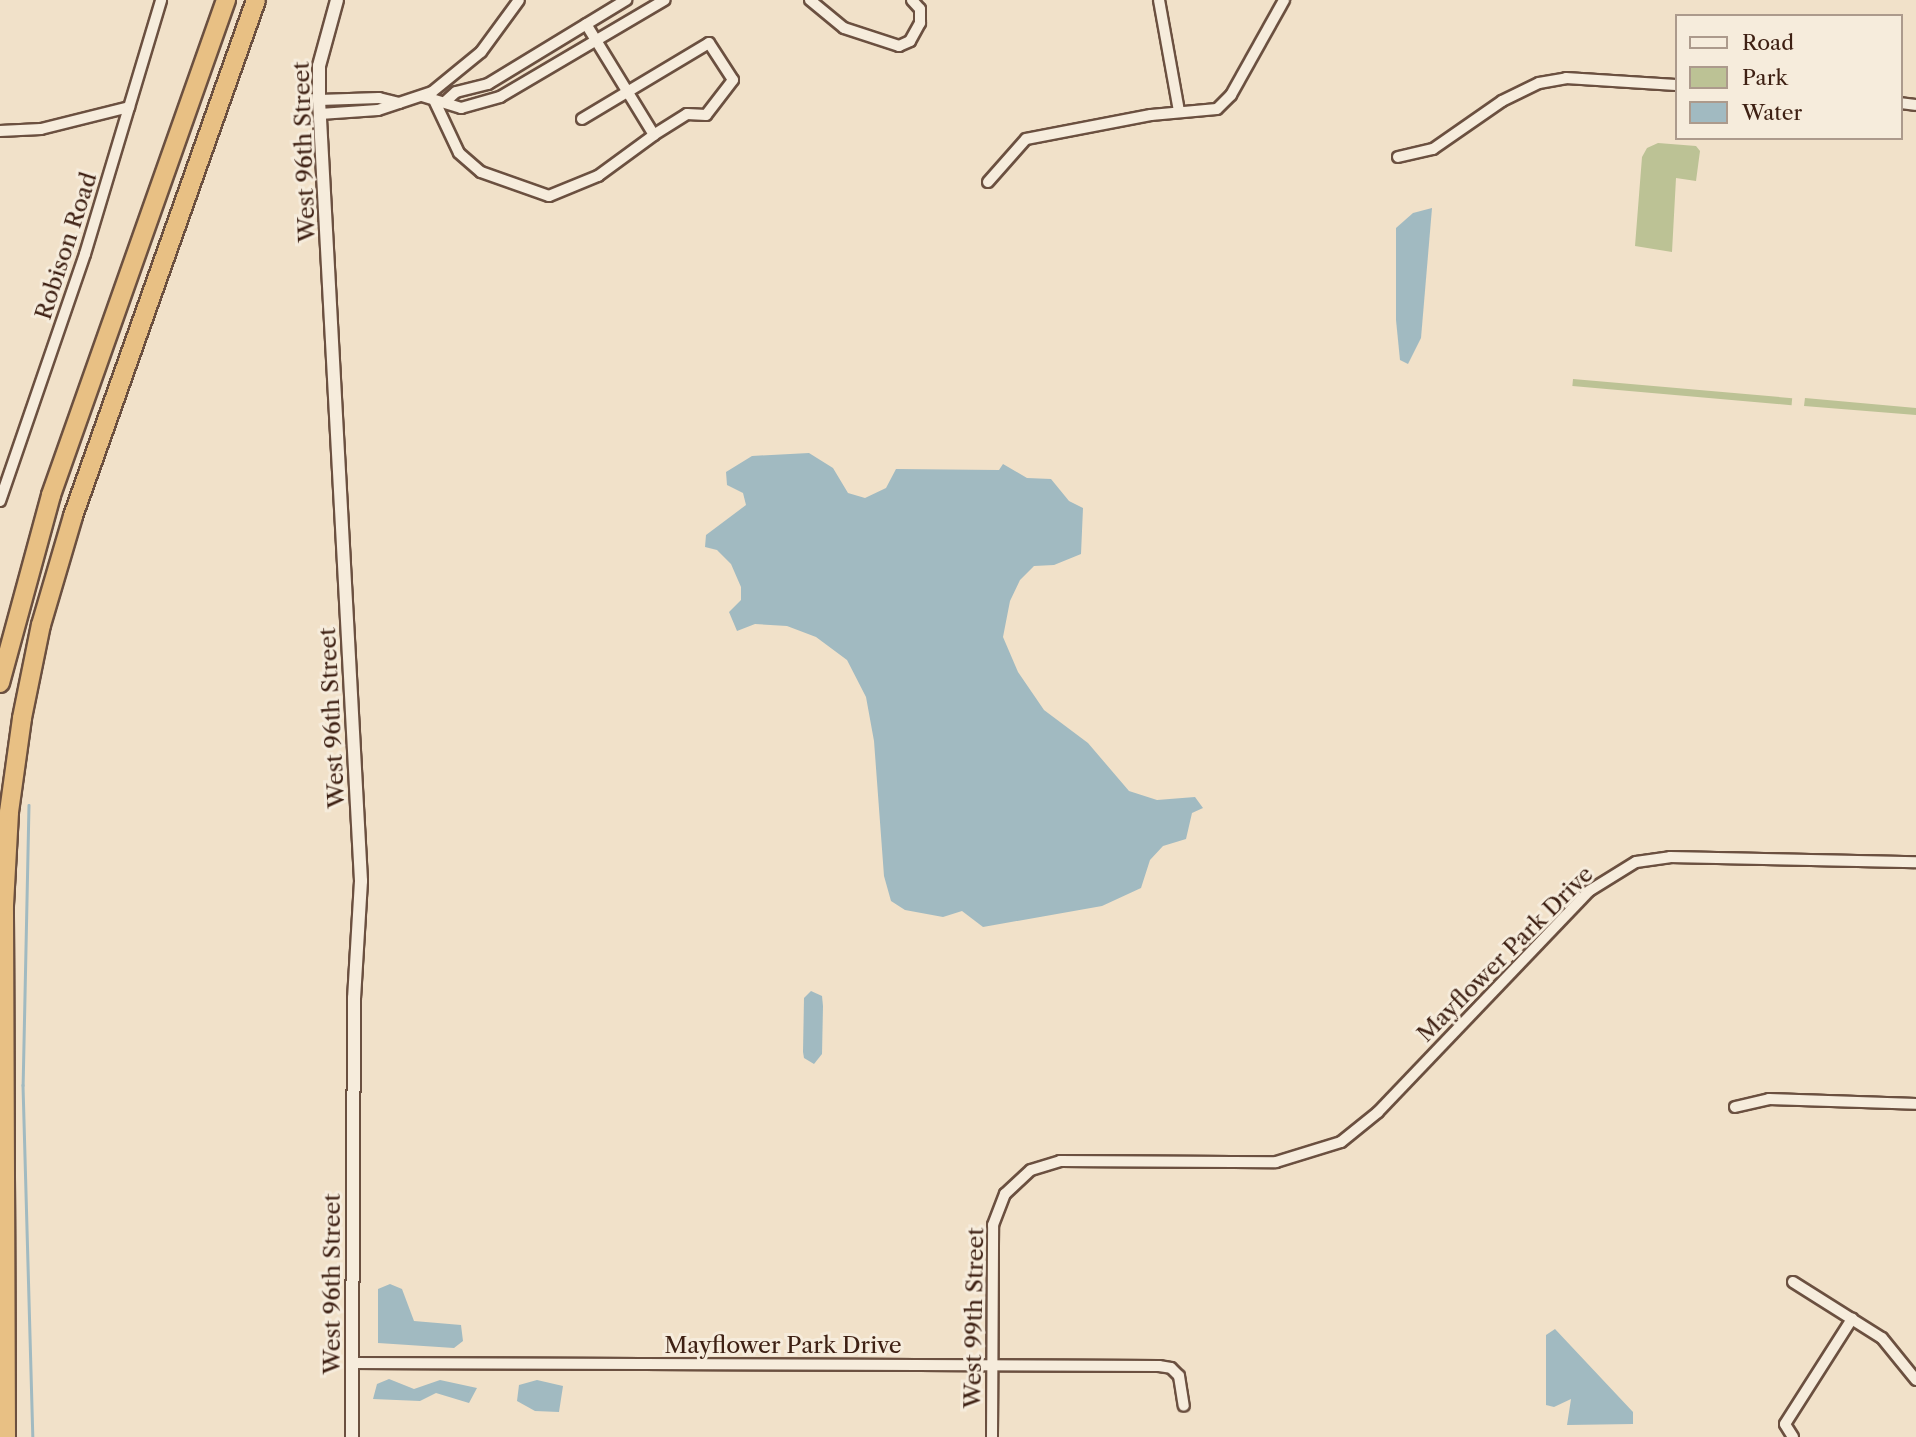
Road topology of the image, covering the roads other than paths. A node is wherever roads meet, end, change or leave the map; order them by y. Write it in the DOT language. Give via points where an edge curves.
graph roads {
  1 [pos="162,0"];
  2 [pos="226,0"];
  3 [pos="256,0"];
  4 [pos="337,0"];
  5 [pos="519,0"];
  6 [pos="626,0"];
  7 [pos="666,0"];
  8 [pos="810,0"];
  9 [pos="912,0"];
  10 [pos="1159,0"];
  11 [pos="1284,0"];
  12 [pos="586,24"];
  13 [pos="597,41"];
  14 [pos="1674,85"];
  15 [pos="628,92"];
  16 [pos="422,96"];
  17 [pos="319,100"];
  18 [pos="441,101"];
  19 [pos="400,104"];
  20 [pos="129,107"];
  21 [pos="1179,111"];
  22 [pos="320,114"];
  23 [pos="582,119"];
  24 [pos="0,131"];
  25 [pos="654,135"];
  26 [pos="1398,157"];
  27 [pos="988,182"];
  28 [pos="0,501"];
  29 [pos="0,682"];
  30 [pos="1916,862"];
  31 [pos="1916,1104"];
  32 [pos="1735,1107"];
  33 [pos="1238,1164"];
  34 [pos="1793,1282"];
  35 [pos="1852,1319"];
  36 [pos="353,1363"];
  37 [pos="992,1366"];
  38 [pos="1916,1380"];
  39 [pos="1184,1406"];
  40 [pos="6,1437"];
  41 [pos="352,1437"];
  42 [pos="992,1437"];
  43 [pos="1793,1437"];
  1 -- 20 [label="street, Robison Road"];
  2 -- 29 [label="highway" via="51,495"];
  3 -- 40 [label="highway" via="73,516 41,625 22,718 4,895"];
  4 -- 17 [label="street, West 96th Street" via="319,66"];
  5 -- 16 [label="street" via="472,61"];
  6 -- 12 [label="street"];
  7 -- 13 [label="street"];
  8 -- 9 [label="street" via="844,28 899,46 911,41 920,23 920,9"];
  10 -- 21 [label="street"];
  11 -- 21 [label="street" via="1225,103 1210,113"];
  12 -- 13 [label="street"];
  12 -- 18 [label="street" via="497,78"];
  13 -- 15 [label="street"];
  13 -- 18 [label="street" via="500,97 461,108"];
  14 -- 26 [label="street" via="1566,78 1539,83 1502,101 1433,149"];
  15 -- 23 [label="street"];
  15 -- 25 [label="street"];
  15 -- 25 [label="street" via="709,43 733,80 706,115 687,114"];
  16 -- 18 [label="street"];
  16 -- 19 [label="street"];
  17 -- 19 [label="street" via="379,98"];
  17 -- 22 [label="street, West 96th Street"];
  18 -- 25 [label="street" via="459,153 481,173 549,196 598,176"];
  19 -- 22 [label="street"];
  20 -- 24 [label="street" via="41,129"];
  20 -- 28 [label="street, Robison Road" via="82,265"];
  21 -- 27 [label="street" via="1026,139"];
  22 -- 36 [label="street, West 96th Street" via="361,881 354,998"];
  30 -- 33 [label="street, Mayflower Park Drive" via="1670,857 1623,867 1589,891 1378,1112 1341,1142 1307,1156"];
  31 -- 32 [label="street" via="1769,1099"];
  33 -- 37 [label="street, West 99th Street" via="1060,1161 1018,1179 999,1205 993,1225"];
  34 -- 35 [label="street"];
  35 -- 38 [label="street" via="1893,1348"];
  35 -- 43 [label="street" via="1785,1424"];
  36 -- 37 [label="street, Mayflower Park Drive"];
  36 -- 41 [label="street, West 96th Street"];
  37 -- 39 [label="street, Mayflower Park Drive" via="1165,1367 1179,1376"];
  37 -- 42 [label="street, West 99th Street"];
}
